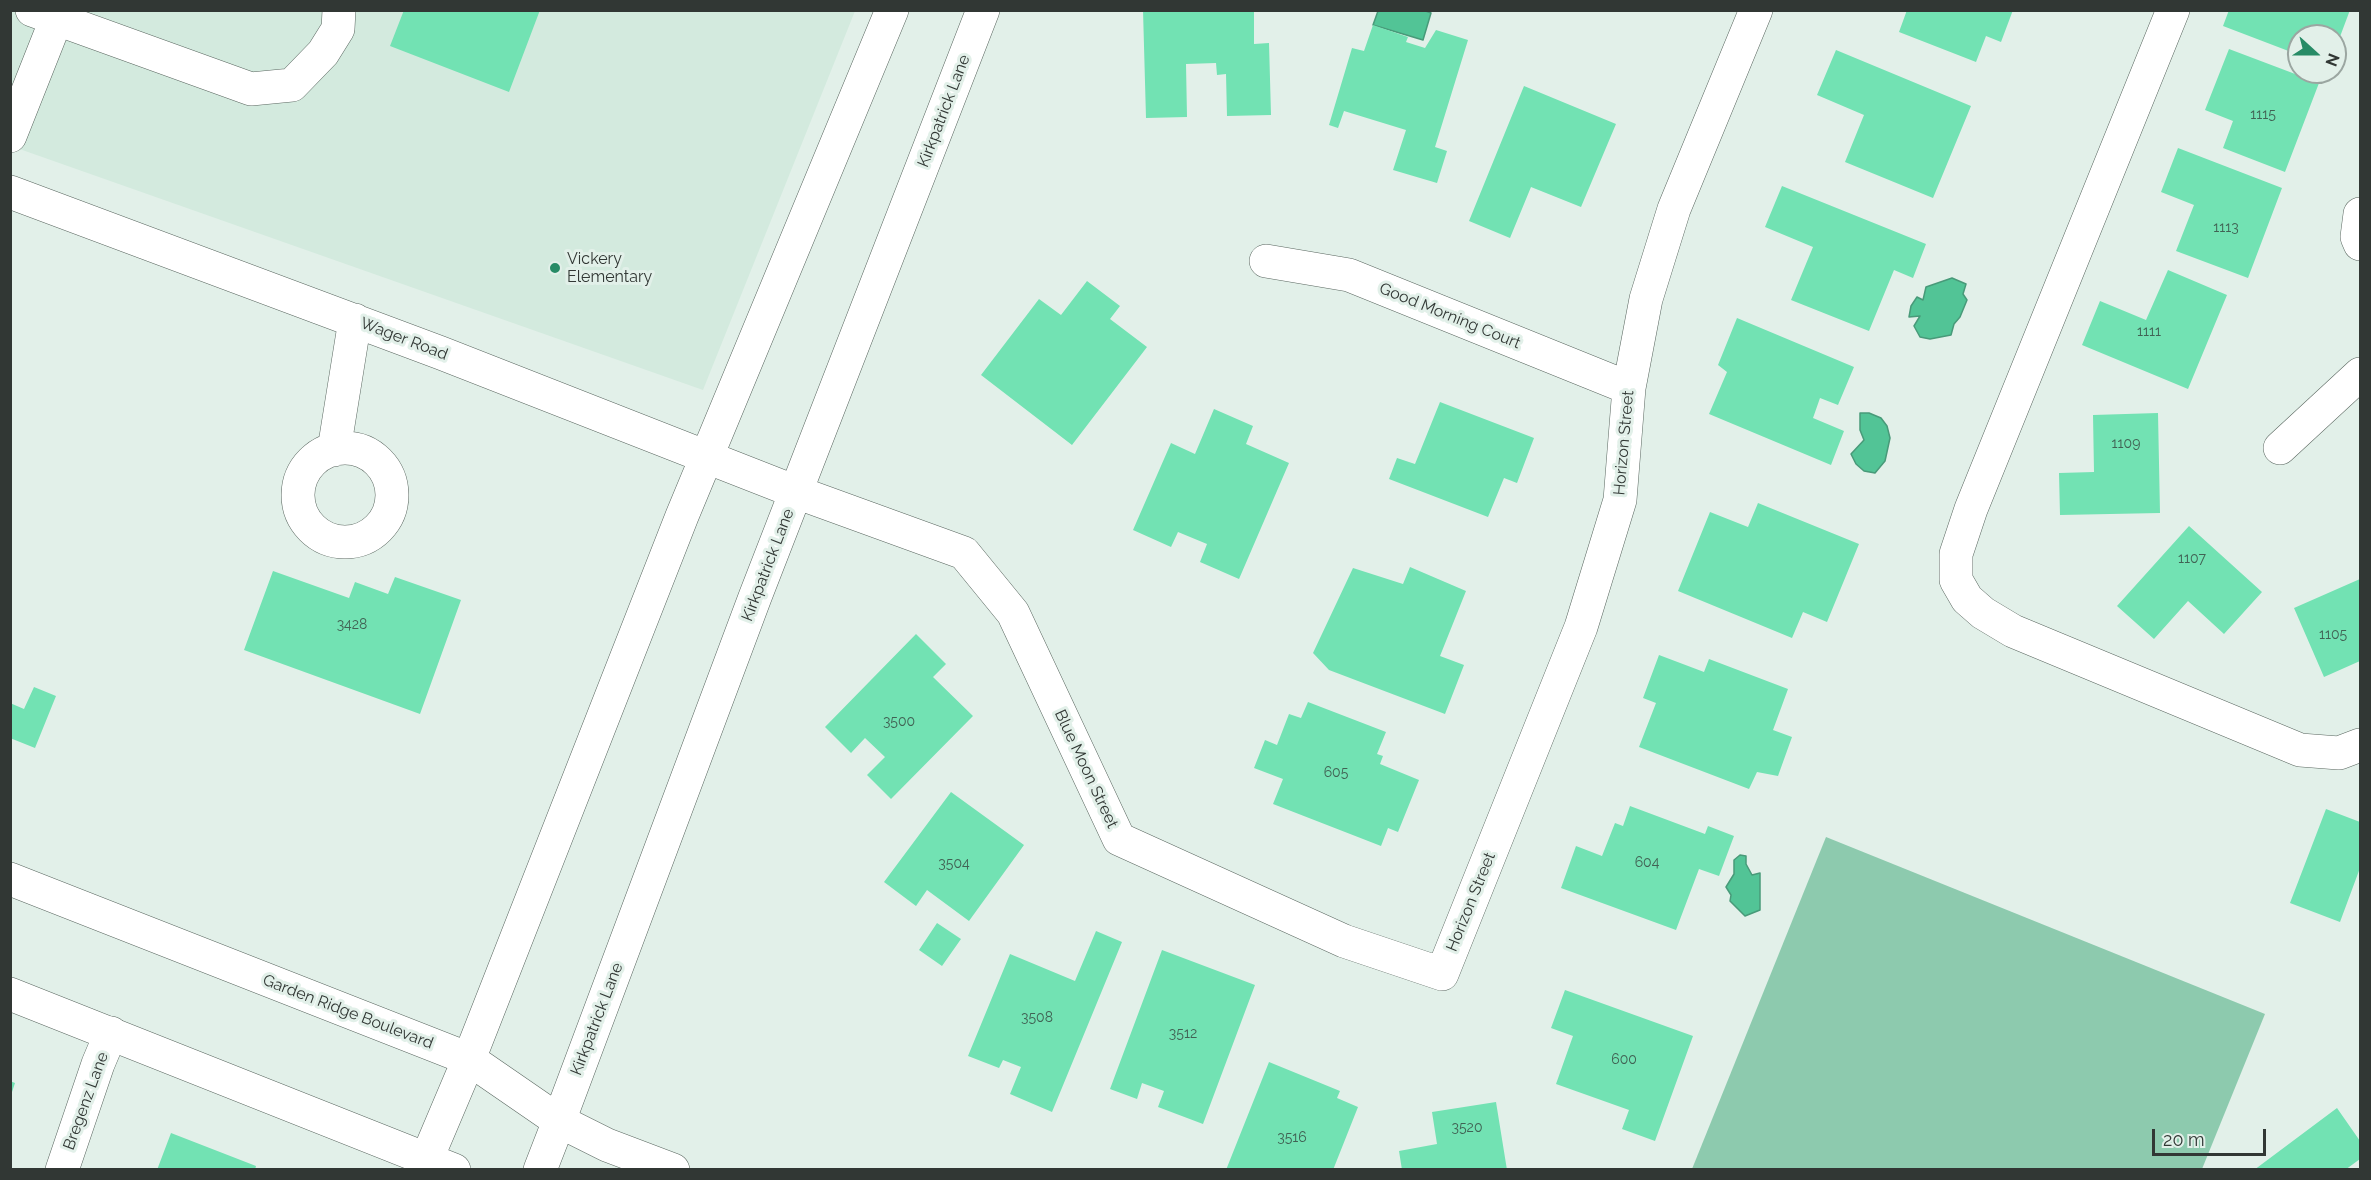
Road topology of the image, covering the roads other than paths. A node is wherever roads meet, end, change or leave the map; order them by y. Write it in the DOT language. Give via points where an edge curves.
graph roads {
  1 [pos="339,10"];
  2 [pos="892,10"];
  3 [pos="983,10"];
  4 [pos="1756,10"];
  5 [pos="2173,10"];
  6 [pos="44,15"];
  7 [pos="10,136"];
  8 [pos="10,192"];
  9 [pos="2361,214"];
  10 [pos="2361,244"];
  11 [pos="1266,261"];
  12 [pos="355,320"];
  13 [pos="2361,374"];
  14 [pos="1629,388"];
  15 [pos="2280,448"];
  16 [pos="333,450"];
  17 [pos="708,456"];
  18 [pos="796,492"];
  19 [pos="2361,745"];
  20 [pos="10,879"];
  21 [pos="1442,974"];
  22 [pos="10,994"];
  23 [pos="111,1034"];
  24 [pos="469,1059"];
  25 [pos="558,1121"];
  26 [pos="434,1166"];
  27 [pos="62,1170"];
  28 [pos="540,1170"];
  29 [pos="673,1170"];
  1 -- 6 [label="street" via="338,29 323,53 292,85 251,89"];
  2 -- 17 [label="street"];
  3 -- 18 [label="street, Kirkpatrick Lane"];
  4 -- 14 [label="street, Horizon Street" via="1674,209 1646,299"];
  5 -- 19 [label="street" via="1971,509 1956,554 1956,580 1967,599 2013,631 2300,750 2339,753"];
  6 -- 7 [label="street"];
  8 -- 12 [label="street, Wager Road"];
  9 -- 10 [label="street" via="2357,237"];
  11 -- 14 [label="street, Good Morning Court" via="1349,276"];
  12 -- 16 [label="street"];
  12 -- 17 [label="street, Wager Road"];
  13 -- 15 [label="street"];
  14 -- 21 [label="street, Horizon Street" via="1620,500 1581,627"];
  17 -- 18 [label="street, Wager Road"];
  17 -- 24 [label="street"];
  18 -- 21 [label="street, Blue Moon Street" via="964,554 1014,613 1119,839 1344,941"];
  18 -- 25 [label="street, Kirkpatrick Lane"];
  20 -- 24 [label="street, Garden Ridge Boulevard"];
  22 -- 23 [label="street"];
  23 -- 26 [label="street"];
  23 -- 27 [label="street, Bregenz Lane"];
  24 -- 25 [label="street, Garden Ridge Boulevard"];
  24 -- 26 [label="street"];
  25 -- 28 [label="street, Kirkpatrick Lane"];
  25 -- 29 [label="street, Garden Ridge Boulevard"];
}
